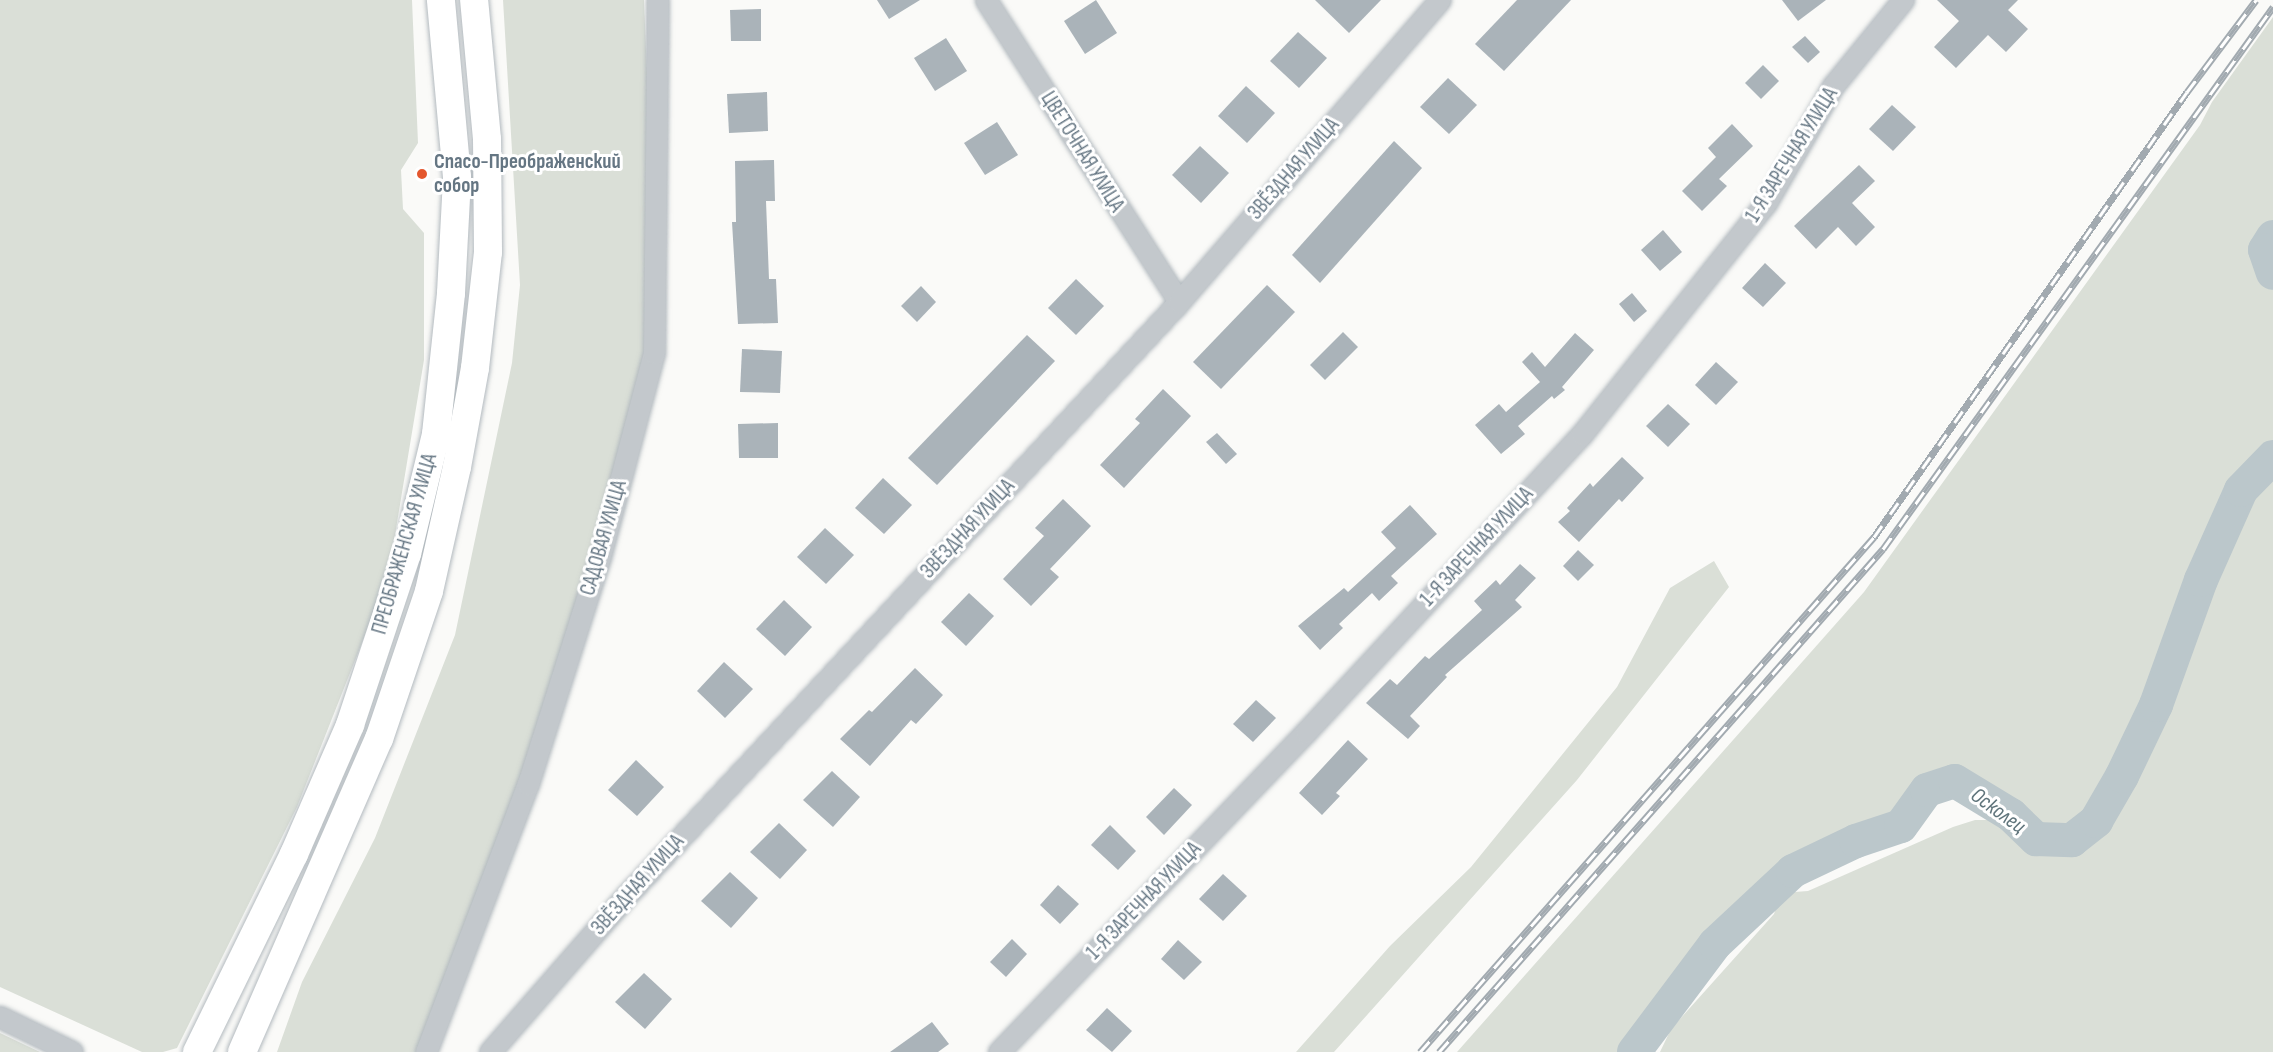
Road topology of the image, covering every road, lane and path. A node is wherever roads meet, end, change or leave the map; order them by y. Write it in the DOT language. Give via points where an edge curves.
graph roads {
  1 [pos="441,0"];
  2 [pos="474,0"];
  3 [pos="658,0"];
  4 [pos="986,0"];
  5 [pos="1440,0"];
  6 [pos="1903,0"];
  7 [pos="1179,302"];
  8 [pos="0,1017"];
  9 [pos="72,1052"];
  10 [pos="197,1052"];
  11 [pos="242,1052"];
  12 [pos="426,1052"];
  13 [pos="490,1052"];
  14 [pos="999,1052"];
  1 -- 10 [label="main road, ПРЕОБРАЖЕНСКАЯ УЛИЦА" via="457,177 451,293 436,434 407,554 350,725 294,854"];
  2 -- 11 [label="main road, ПРЕОБРАЖЕНСКАЯ УЛИЦА" via="487,139 488,252 476,368 457,467 429,591 379,738"];
  3 -- 12 [label="street, САДОВАЯ УЛИЦА" via="654,353 600,557 528,784"];
  4 -- 7 [label="street, ЦВЕТОЧНАЯ УЛИЦА"];
  5 -- 7 [label="street, ЗВЁЗДНАЯ УЛИЦА"];
  6 -- 14 [label="street, 1-Я ЗАРЕЧНАЯ УЛИЦА" via="1833,86 1766,203 1582,434 1306,732"];
  7 -- 13 [label="street, ЗВЁЗДНАЯ УЛИЦА" via="628,894"];
  8 -- 9 [label="street"];
}
